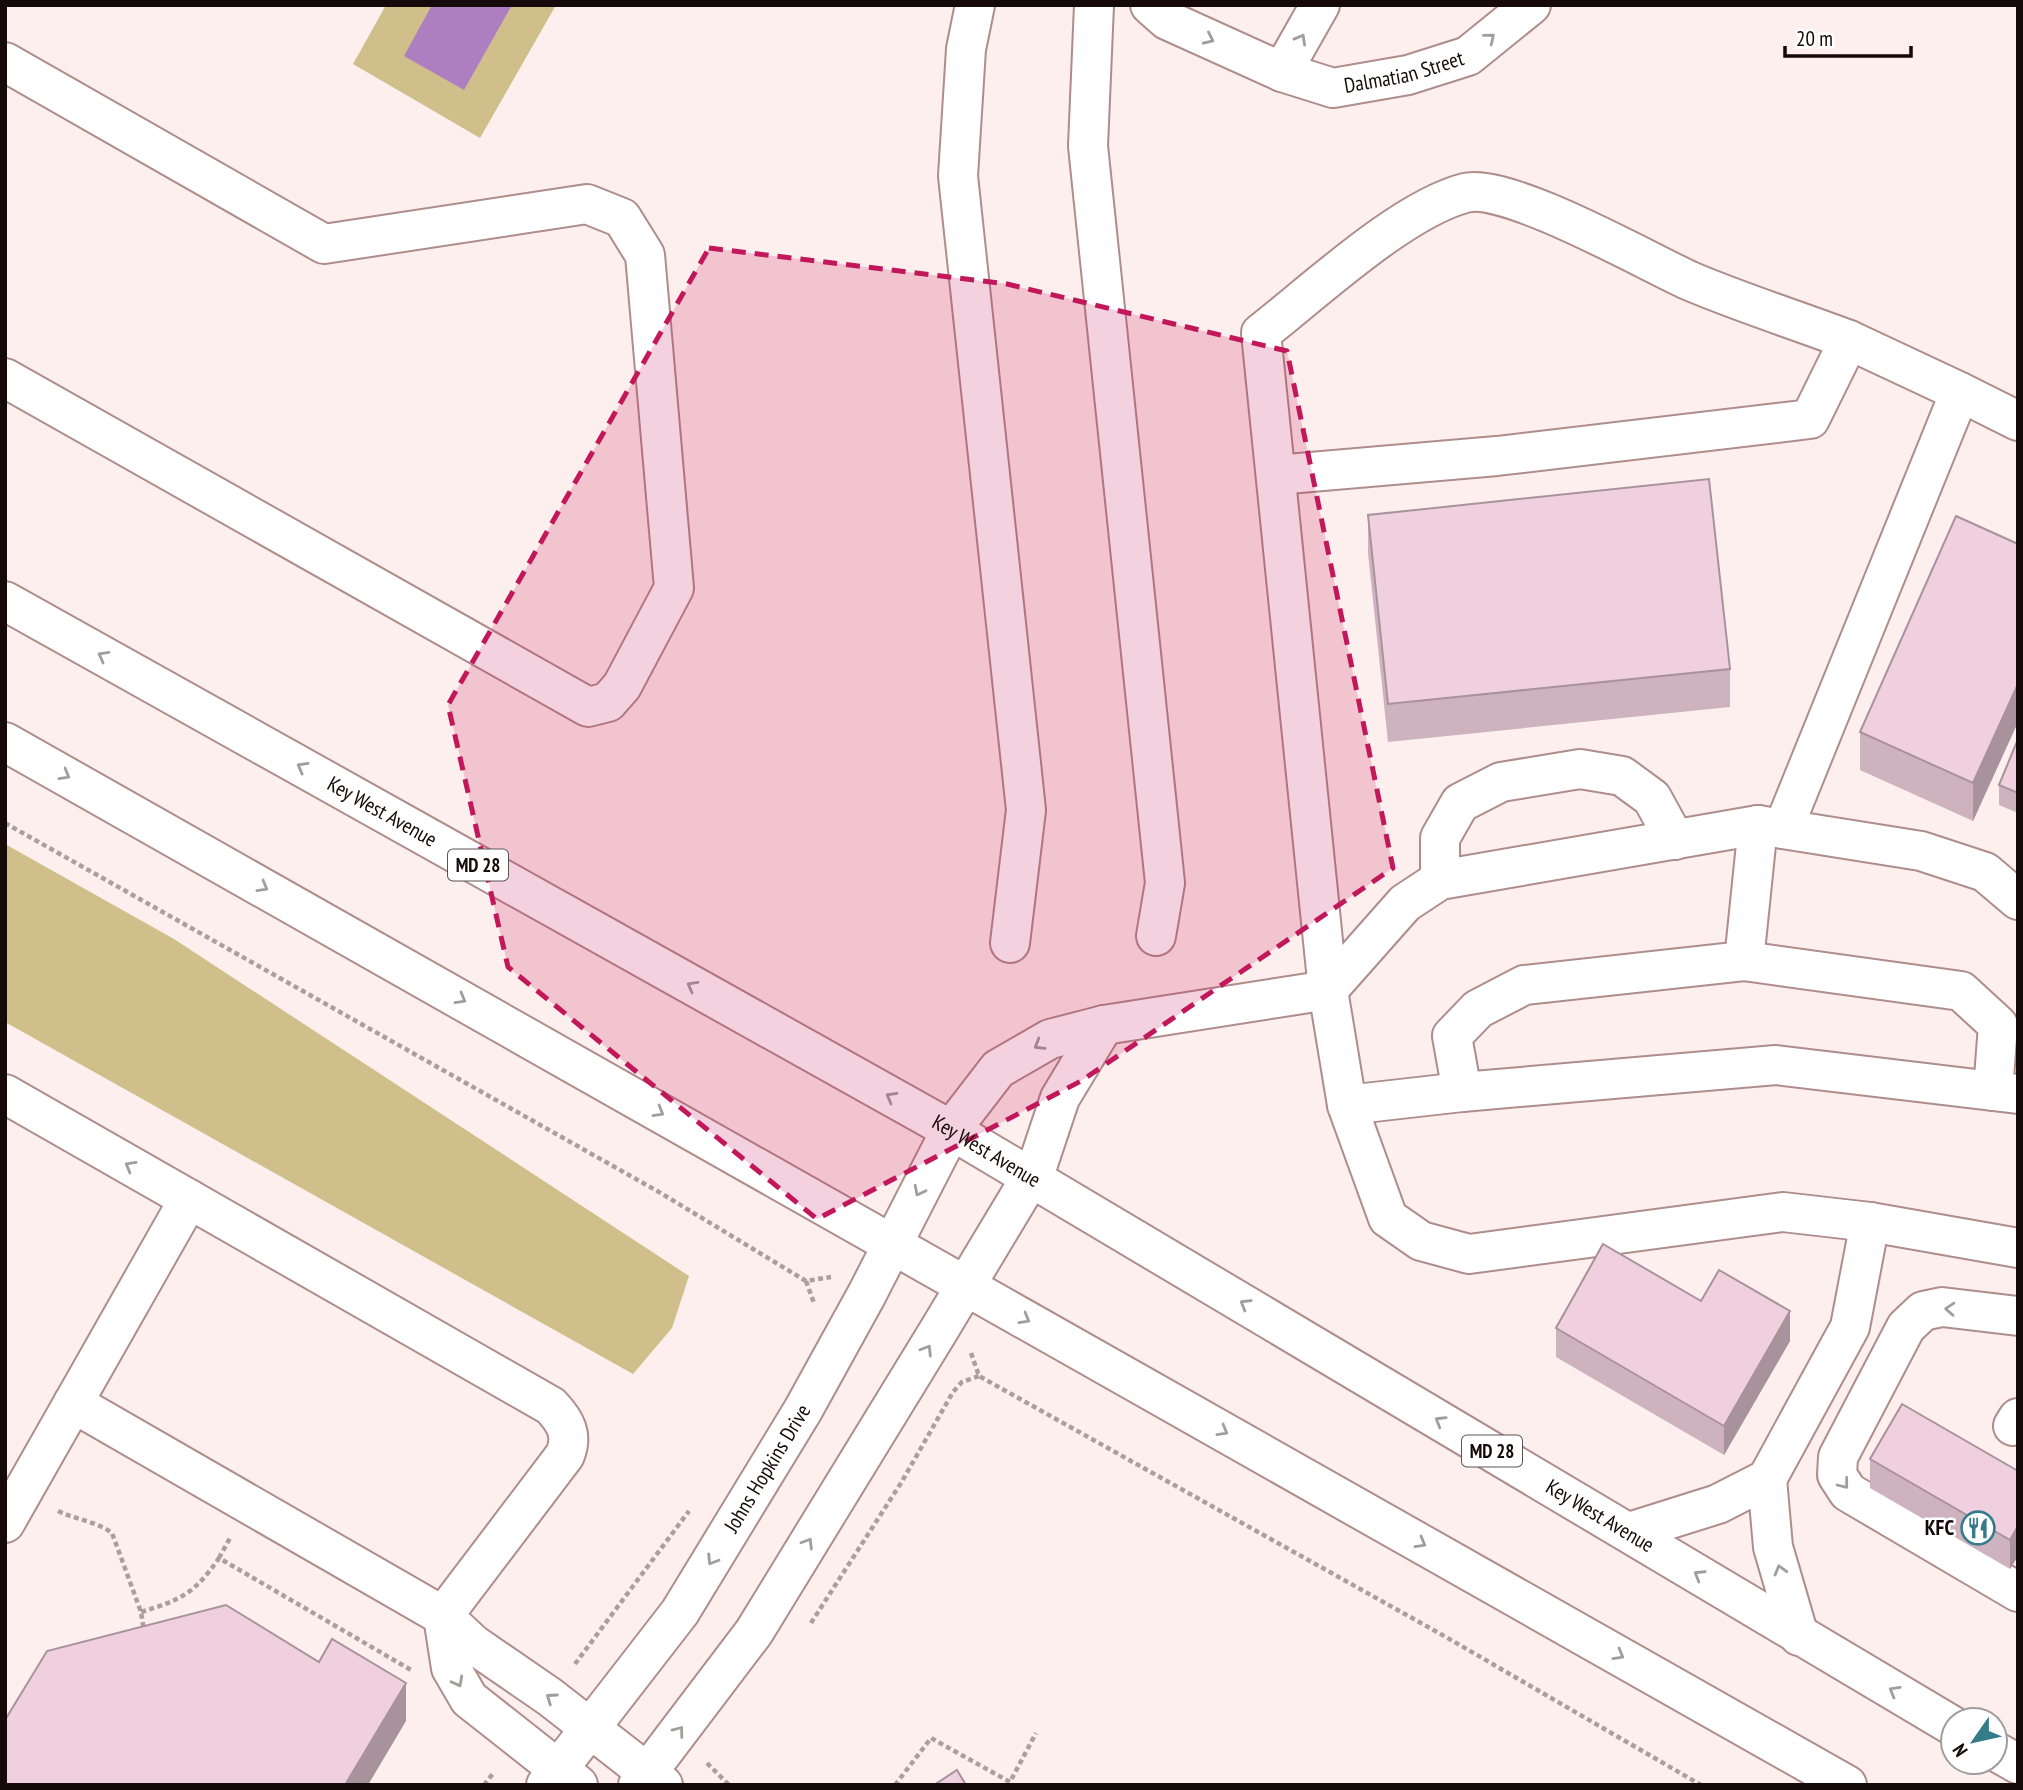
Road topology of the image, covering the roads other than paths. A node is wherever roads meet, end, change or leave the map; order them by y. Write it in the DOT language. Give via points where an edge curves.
graph roads {
  1 [pos="975,5"];
  2 [pos="1094,5"];
  3 [pos="1150,5"];
  4 [pos="1320,5"];
  5 [pos="1531,5"];
  6 [pos="5,62"];
  7 [pos="1282,72"];
  8 [pos="1849,340"];
  9 [pos="5,378"];
  10 [pos="1960,393"];
  11 [pos="2018,421"];
  12 [pos="1276,475"];
  13 [pos="5,601"];
  14 [pos="5,741"];
  15 [pos="1770,827"];
  16 [pos="1675,840"];
  17 [pos="1440,880"];
  18 [pos="2018,900"];
  19 [pos="1156,936"];
  20 [pos="1010,943"];
  21 [pos="1744,961"];
  22 [pos="1328,990"];
  23 [pos="1104,1025"];
  24 [pos="1462,1092"];
  25 [pos="2005,1092"];
  26 [pos="5,1094"];
  27 [pos="1347,1105"];
  28 [pos="951,1130"];
  29 [pos="1031,1178"];
  30 [pos="189,1199"];
  31 [pos="1870,1222"];
  32 [pos="892,1244"];
  33 [pos="2018,1248"];
  34 [pos="966,1285"];
  35 [pos="2018,1316"];
  36 [pos="73,1403"];
  37 [pos="1767,1479"];
  38 [pos="14,1507"];
  39 [pos="1629,1532"];
  40 [pos="2018,1592"];
  41 [pos="443,1616"];
  42 [pos="1799,1636"];
  43 [pos="1939,1718"];
  44 [pos="591,1729"];
  45 [pos="560,1780"];
  46 [pos="649,1781"];
  47 [pos="1847,1785"];
  1 -- 20 [label="main road" via="966,49 958,176 1026,810"];
  2 -- 19 [label="main road" via="1088,146 1165,883"];
  3 -- 7 [label="main road, Dalmatian Street, one-way" via="1167,19"];
  7 -- 4 [label="main road, one-way"];
  7 -- 5 [label="main road, Dalmatian Street, one-way" via="1333,88 1408,75 1468,56"];
  6 -- 9 [label="main road" via="324,244 587,204 622,218 645,255 674,588 622,686 608,702 588,707"];
  8 -- 10 [label="main road"];
  8 -- 12 [label="main road" via="1810,419 1497,456"];
  8 -- 12 [label="main road" via="1690,281 1505,197 1468,192 1421,210 1261,333"];
  10 -- 11 [label="main road"];
  10 -- 15 [label="main road"];
  12 -- 22 [label="main road"];
  28 -- 13 [label="main road, Key West Avenue / MD 28, one-way"];
  14 -- 32 [label="main road, one-way"];
  15 -- 16 [label="main road"];
  15 -- 18 [label="main road" via="1921,850 1985,872"];
  15 -- 21 [label="main road"];
  16 -- 17 [label="main road"];
  16 -- 17 [label="main road" via="1652,798 1622,776 1580,769 1501,782 1460,803 1440,838"];
  17 -- 22 [label="main road" via="1405,903"];
  21 -- 24 [label="main road" via="1524,985 1478,1009 1452,1036"];
  21 -- 25 [label="main road" via="1961,991 1998,1025"];
  22 -- 23 [label="main road, Johns Hopkins Drive"];
  22 -- 27 [label="main road"];
  23 -- 28 [label="main road, Johns Hopkins Drive, one-way" via="1050,1039 998,1069"];
  23 -- 29 [label="main road" via="1060,1098"];
  24 -- 25 [label="main road" via="1776,1065"];
  24 -- 27 [label="main road"];
  30 -- 26 [label="main road, one-way"];
  27 -- 31 [label="main road" via="1388,1219 1421,1241 1469,1254 1783,1212"];
  28 -- 29 [label="main road, Key West Avenue / MD 28"];
  28 -- 32 [label="main road, Johns Hopkins Drive, one-way"];
  29 -- 34 [label="main road"];
  39 -- 29 [label="main road, Key West Avenue / MD 28, one-way"];
  30 -- 36 [label="main road"];
  30 -- 41 [label="main road" via="551,1406 568,1428 570,1442 565,1455"];
  31 -- 33 [label="main road"];
  31 -- 37 [label="main road" via="1850,1327"];
  32 -- 34 [label="main road"];
  32 -- 44 [label="main road, Johns Hopkins Drive, one-way" via="803,1410 723,1543 680,1612"];
  46 -- 34 [label="main road, one-way" via="754,1632"];
  34 -- 47 [label="main road, one-way"];
  35 -- 40 [label="main road, one-way" via="1942,1307 1923,1311 1906,1328 1838,1457 1837,1475 1848,1492"];
  36 -- 38 [label="main road"];
  36 -- 41 [label="main road"];
  37 -- 39 [label="main road" via="1718,1504"];
  42 -- 37 [label="main road, one-way" via="1773,1547"];
  42 -- 39 [label="main road, Key West Avenue / MD 28, one-way"];
  44 -- 41 [label="main road, one-way" via="483,1652"];
  41 -- 45 [label="main road, one-way" via="458,1685"];
  43 -- 42 [label="main road, Key West Avenue / MD 28, one-way"];
  44 -- 45 [label="main road, Johns Hopkins Drive"];
  44 -- 46 [label="main road"];
}
